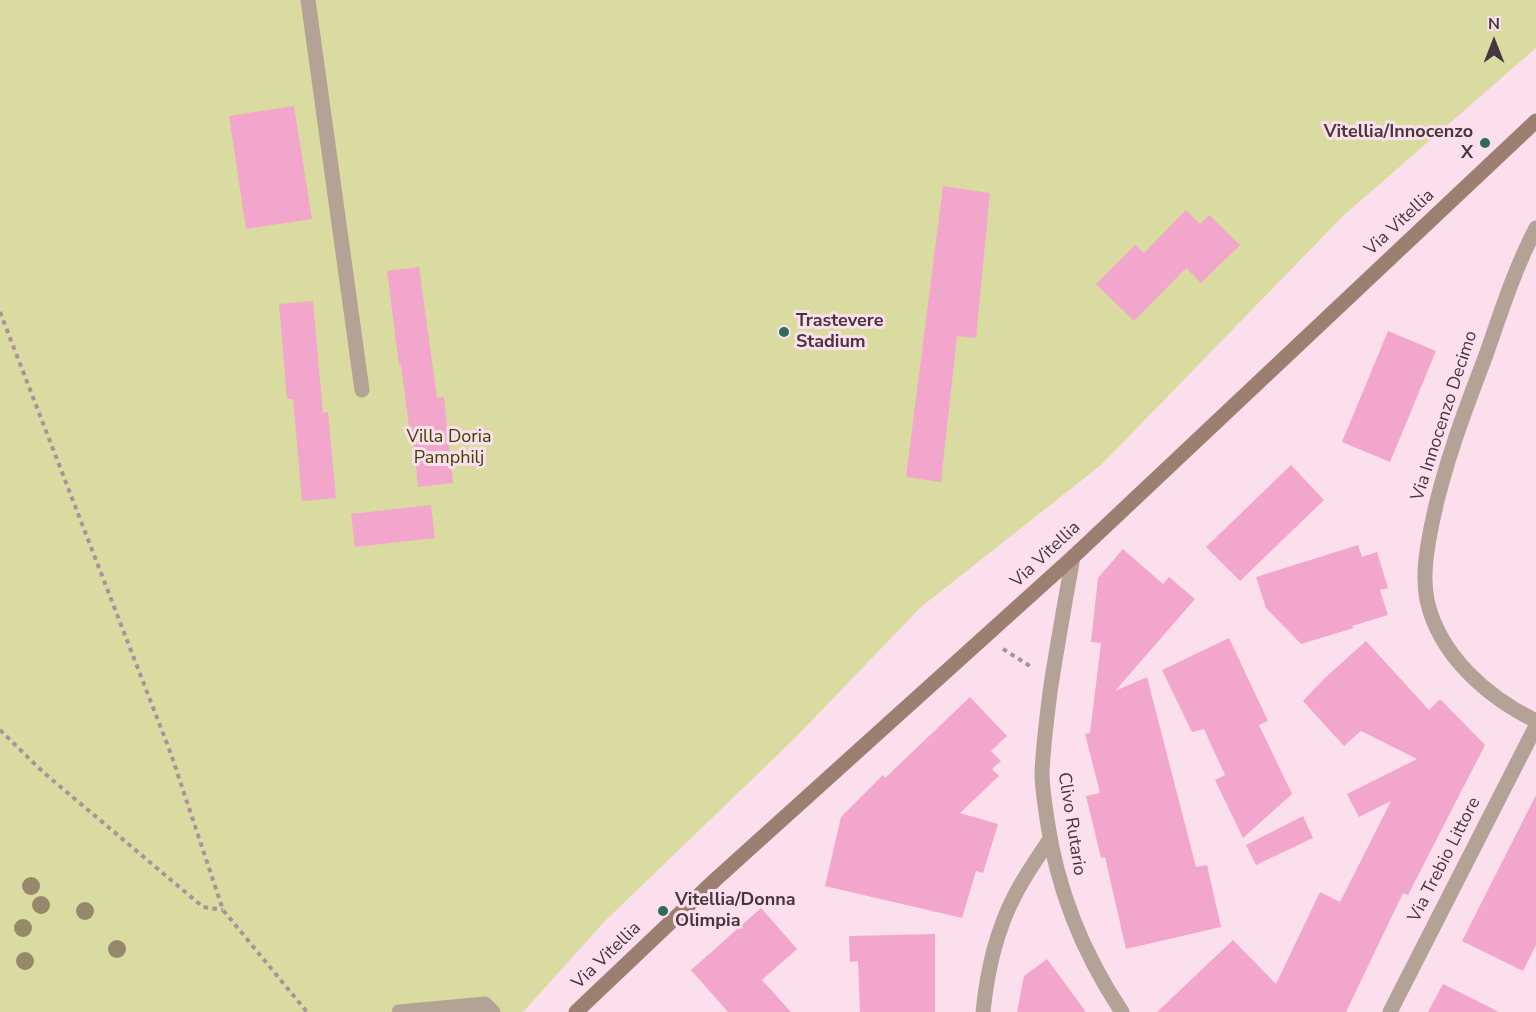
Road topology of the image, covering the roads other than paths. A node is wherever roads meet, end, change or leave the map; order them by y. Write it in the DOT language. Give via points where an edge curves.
graph roads {
  1 [pos="308,0"];
  2 [pos="1536,121"];
  3 [pos="1536,228"];
  4 [pos="362,390"];
  5 [pos="1073,557"];
  6 [pos="1536,721"];
  7 [pos="1536,726"];
  8 [pos="1050,839"];
  9 [pos="399,1012"];
  10 [pos="493,1012"];
  11 [pos="576,1012"];
  12 [pos="983,1012"];
  13 [pos="1122,1012"];
  14 [pos="1390,1012"];
  1 -- 4 [label="street"];
  2 -- 5 [label="street, Via Vitellia"];
  3 -- 6 [label="street, Via Innocenzo Decimo" via="1471,391 1444,473 1429,536 1425,576 1433,620 1450,650 1495,697"];
  5 -- 8 [label="street, Clivo Rutario" via="1044,741 1042,775"];
  5 -- 11 [label="street, Via Vitellia" via="715,880"];
  7 -- 14 [label="street, Via Trebio Littore"];
  8 -- 12 [label="street" via="1008,909 991,960"];
  8 -- 13 [label="street, Clivo Rutario" via="1066,903 1086,951"];
  9 -- 10 [label="street" via="485,1004"];
}
